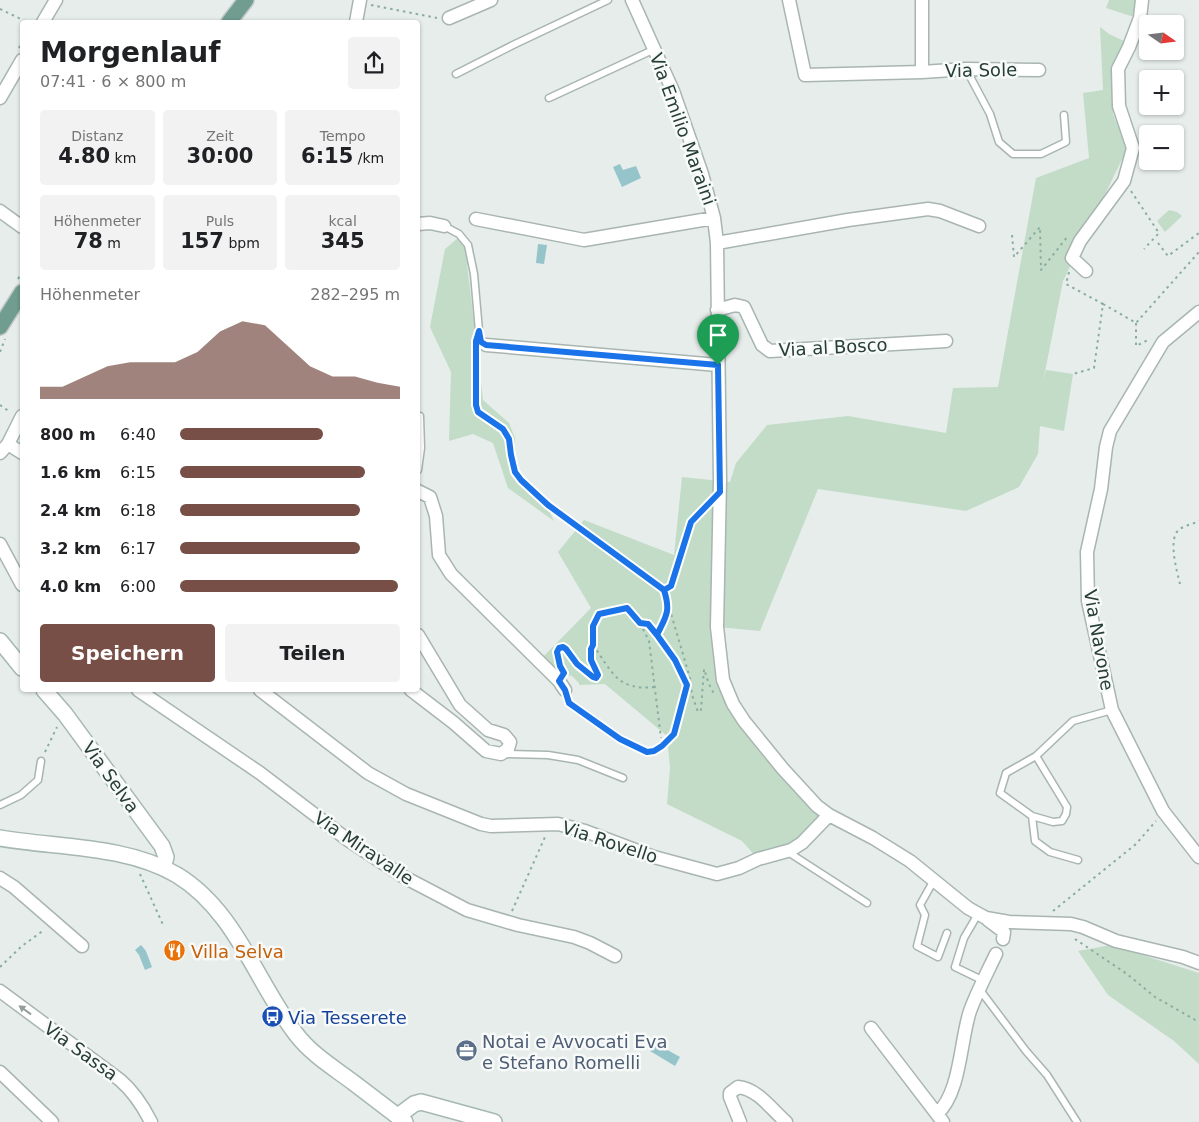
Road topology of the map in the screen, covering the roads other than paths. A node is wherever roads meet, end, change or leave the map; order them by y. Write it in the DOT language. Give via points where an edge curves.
graph roads {
  1 [pos="56,0"];
  2 [pos="246,0"];
  3 [pos="491,0"];
  4 [pos="608,0"];
  5 [pos="632,0"];
  6 [pos="789,0"];
  7 [pos="922,0"];
  8 [pos="1142,0"];
  9 [pos="360,2"];
  10 [pos="449,18"];
  11 [pos="44,20"];
  12 [pos="231,20"];
  13 [pos="356,20"];
  14 [pos="654,49"];
  15 [pos="20,63"];
  16 [pos="966,69"];
  17 [pos="1039,70"];
  18 [pos="922,72"];
  19 [pos="456,74"];
  20 [pos="0,98"];
  21 [pos="549,98"];
  22 [pos="1064,114"];
  23 [pos="0,211"];
  24 [pos="476,218"];
  25 [pos="714,218"];
  26 [pos="420,224"];
  27 [pos="20,226"];
  28 [pos="444,226"];
  29 [pos="979,226"];
  30 [pos="717,243"];
  31 [pos="1086,271"];
  32 [pos="20,295"];
  33 [pos="717,310"];
  34 [pos="1199,312"];
  35 [pos="0,327"];
  36 [pos="946,341"];
  37 [pos="486,345"];
  38 [pos="718,365"];
  39 [pos="420,416"];
  40 [pos="20,420"];
  41 [pos="4,448"];
  42 [pos="20,452"];
  43 [pos="420,455"];
  44 [pos="420,492"];
  45 [pos="0,544"];
  46 [pos="20,581"];
  47 [pos="420,639"];
  48 [pos="0,641"];
  49 [pos="20,666"];
  50 [pos="562,686"];
  51 [pos="46,692"];
  52 [pos="141,692"];
  53 [pos="263,692"];
  54 [pos="414,692"];
  55 [pos="1112,710"];
  56 [pos="662,746"];
  57 [pos="501,754"];
  58 [pos="1036,756"];
  59 [pos="41,761"];
  60 [pos="623,778"];
  61 [pos="0,805"];
  62 [pos="829,815"];
  63 [pos="1032,816"];
  64 [pos="0,838"];
  65 [pos="787,851"];
  66 [pos="1199,857"];
  67 [pos="1078,860"];
  68 [pos="163,868"];
  69 [pos="0,878"];
  70 [pos="934,880"];
  71 [pos="867,903"];
  72 [pos="982,916"];
  73 [pos="947,934"];
  74 [pos="1004,935"];
  75 [pos="82,946"];
  76 [pos="996,954"];
  77 [pos="615,956"];
  78 [pos="1199,964"];
  79 [pos="982,985"];
  80 [pos="0,991"];
  81 [pos="871,1028"];
  82 [pos="0,1072"];
  83 [pos="940,1118"];
  84 [pos="402,1119"];
  85 [pos="52,1122"];
  86 [pos="151,1122"];
  87 [pos="494,1122"];
  88 [pos="740,1122"];
  89 [pos="786,1122"];
  90 [pos="1077,1122"];
  1 -- 11 [label="street"];
  2 -- 12 [label="main road"];
  3 -- 10 [label="street"];
  4 -- 19 [label="lane"];
  5 -- 14 [label="street, Via Emilio Maraini"];
  6 -- 18 [label="street, Via Sole" via="805,75"];
  7 -- 18 [label="street, Via Sole"];
  8 -- 31 [label="street" via="1140,18 1118,69 1119,106 1133,148 1124,181 1080,241 1072,258"];
  9 -- 13 [label="street"];
  14 -- 21 [label="lane"];
  14 -- 25 [label="street, Via Emilio Maraini" via="673,91"];
  15 -- 20 [label="street"];
  16 -- 17 [label="street, Via Sole"];
  16 -- 18 [label="street, Via Sole"];
  16 -- 22 [label="lane" via="990,114 999,142 1012,154 1041,154 1066,142"];
  23 -- 27 [label="street"];
  24 -- 25 [label="street" via="584,240"];
  25 -- 30 [label="street, Via Emilio Maraini"];
  26 -- 28 [label="street"];
  28 -- 37 [label="lane" via="468,245 479,331 481,342"];
  29 -- 30 [label="street" via="928,209"];
  30 -- 33 [label="street, Via Emilio Maraini"];
  32 -- 35 [label="main road"];
  33 -- 36 [label="street, Via al Bosco" via="735,305 744,307 762,345 770,351"];
  33 -- 38 [label="street, Via Emilio Maraini"];
  34 -- 55 [label="street, Via Navone" via="1163,342 1110,431 1106,447 1105,469 1087,552 1088,601"];
  37 -- 38 [label="street"];
  38 -- 62 [label="street, Via Emilio Maraini" via="718,627 723,680 744,721 783,770"];
  39 -- 43 [label="lane"];
  40 -- 41 [label="street"];
  41 -- 42 [label="street"];
  44 -- 50 [label="street" via="430,497 436,516 439,554 451,574"];
  45 -- 46 [label="street"];
  47 -- 57 [label="street" via="460,706 488,730 504,735 510,742 508,750"];
  48 -- 49 [label="main road"];
  50 -- 56 [label="lane" via="569,703 620,739 647,752"];
  51 -- 68 [label="main road, Via Selva" via="162,846 166,857"];
  52 -- 77 [label="street, Via Miravalle" via="404,877 467,910 574,938"];
  53 -- 65 [label="street, Via Rovello" via="368,773 406,794 491,826 558,824 654,857 717,874"];
  54 -- 57 [label="street" via="486,751"];
  55 -- 58 [label="lane" via="1073,721"];
  55 -- 66 [label="street, Via Navone" via="1163,810"];
  57 -- 60 [label="lane" via="548,755 578,760"];
  58 -- 63 [label="lane" via="1006,773 1000,793"];
  58 -- 63 [label="lane" via="1068,807 1062,822"];
  59 -- 61 [label="lane" via="38,780 21,795"];
  62 -- 65 [label="street, Via Rovello" via="802,843"];
  62 -- 70 [label="street, Via Emilio Maraini" via="873,838"];
  63 -- 67 [label="lane" via="1035,841 1050,852"];
  64 -- 68 [label="main road" via="130,856"];
  65 -- 71 [label="lane"];
  68 -- 84 [label="main road" via="194,888 221,915 281,1014 298,1036 322,1059"];
  69 -- 75 [label="street"];
  70 -- 72 [label="street, Via Emilio Maraini"];
  70 -- 73 [label="lane" via="920,905 925,915 917,946 938,957"];
  72 -- 74 [label="street, Via Emilio Maraini"];
  72 -- 78 [label="street, Via Emilio Maraini" via="1009,922 1071,924 1116,941"];
  72 -- 79 [label="lane" via="964,938 955,967"];
  76 -- 79 [label="street"];
  79 -- 83 [label="street" via="970,1012 957,1071"];
  79 -- 90 [label="lane"];
  86 -- 80 [label="street, Via Sassa, one-way" via="143,1106 120,1080"];
  81 -- 83 [label="street"];
  82 -- 85 [label="street"];
  84 -- 87 [label="main road" via="414,1104 421,1102"];
  88 -- 89 [label="street" via="730,1097 738,1087 759,1096"];
}
